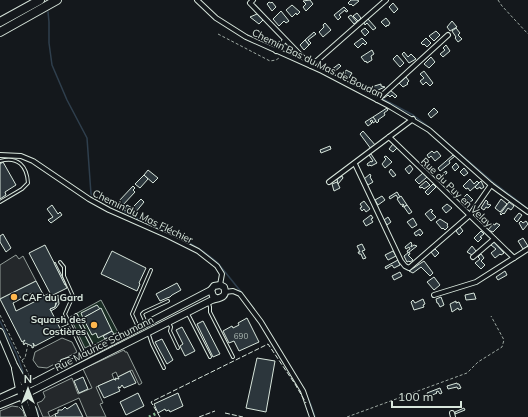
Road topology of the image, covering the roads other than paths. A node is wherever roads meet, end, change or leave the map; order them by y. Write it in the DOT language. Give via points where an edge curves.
graph roads {
  1 [pos="40,0"];
  2 [pos="58,0"];
  3 [pos="197,0"];
  4 [pos="386,0"];
  5 [pos="252,1"];
  6 [pos="0,22"];
  7 [pos="0,32"];
  8 [pos="448,34"];
  9 [pos="285,40"];
  10 [pos="276,51"];
  11 [pos="311,66"];
  12 [pos="377,100"];
  13 [pos="413,119"];
  14 [pos="389,137"];
  15 [pos="0,155"];
  16 [pos="0,161"];
  17 [pos="355,164"];
  18 [pos="330,182"];
  19 [pos="491,185"];
  20 [pos="0,202"];
  21 [pos="528,212"];
  22 [pos="470,216"];
  23 [pos="494,238"];
  24 [pos="528,249"];
  25 [pos="473,257"];
  26 [pos="514,258"];
  27 [pos="60,262"];
  28 [pos="151,270"];
  29 [pos="220,285"];
  30 [pos="211,290"];
  31 [pos="225,292"];
  32 [pos="434,294"];
  33 [pos="216,298"];
  34 [pos="168,301"];
  35 [pos="208,302"];
  36 [pos="187,312"];
  37 [pos="76,315"];
  38 [pos="168,322"];
  39 [pos="147,324"];
  40 [pos="70,325"];
  41 [pos="138,328"];
  42 [pos="61,329"];
  43 [pos="0,332"];
  44 [pos="148,332"];
  45 [pos="178,348"];
  46 [pos="95,350"];
  47 [pos="85,355"];
  48 [pos="210,357"];
  49 [pos="234,357"];
  50 [pos="14,365"];
  51 [pos="164,368"];
  52 [pos="26,386"];
  53 [pos="19,389"];
  54 [pos="29,392"];
  55 [pos="22,396"];
  56 [pos="0,398"];
  57 [pos="0,405"];
  58 [pos="30,417"];
  59 [pos="35,417"];
  60 [pos="312,417"];
  1 -- 6 [label="highway"];
  2 -- 7 [label="highway"];
  3 -- 10 [label="street, Chemin Bas du Mas de Boudan" via="216,18 246,37"];
  4 -- 11 [label="street"];
  5 -- 9 [label="street"];
  8 -- 12 [label="street"];
  9 -- 10 [label="street"];
  9 -- 11 [label="street"];
  10 -- 11 [label="street, Chemin Bas du Mas de Boudan"];
  11 -- 12 [label="street, Chemin Bas du Mas de Boudan"];
  12 -- 13 [label="street, Chemin Bas du Mas de Boudan"];
  13 -- 14 [label="street"];
  13 -- 19 [label="street, Chemin Bas du Mas de Boudan"];
  14 -- 17 [label="street"];
  14 -- 22 [label="street, Rue du Puy en Velay"];
  15 -- 29 [label="street, Chemin du Mas Fléchier" via="21,156 33,161 109,210 198,251 217,266 222,274"];
  16 -- 20 [label="lane" via="19,162 28,174 28,183"];
  17 -- 18 [label="street"];
  17 -- 22 [label="street" via="404,266 409,268"];
  19 -- 21 [label="street, Chemin Bas du Mas de Boudan"];
  19 -- 22 [label="street"];
  22 -- 23 [label="street, Rue du Puy en Velay"];
  23 -- 25 [label="street"];
  23 -- 26 [label="street, Rue du Puy en Velay"];
  24 -- 26 [label="street"];
  26 -- 32 [label="street" via="476,282"];
  27 -- 40 [label="lane" via="73,296 65,314"];
  28 -- 41 [label="lane" via="132,314"];
  29 -- 30 [label="main road" via="214,286"];
  29 -- 31 [label="main road" via="224,287"];
  30 -- 33 [label="main road" via="212,296"];
  30 -- 39 [label="main road, Rue Maurice Schumann"];
  31 -- 33 [label="main road" via="223,297"];
  31 -- 60 [label="street" via="233,291 240,294 261,322 303,391"];
  33 -- 35 [label="main road, Rue Maurice Schumann"];
  34 -- 39 [label="lane" via="142,314"];
  35 -- 36 [label="main road, Rue Maurice Schumann"];
  35 -- 49 [label="lane" via="210,312"];
  36 -- 38 [label="main road, Rue Maurice Schumann"];
  36 -- 48 [label="lane"];
  37 -- 46 [label="lane"];
  38 -- 44 [label="main road, Rue Maurice Schumann"];
  38 -- 45 [label="lane"];
  39 -- 41 [label="main road, Rue Maurice Schumann"];
  40 -- 42 [label="lane"];
  40 -- 47 [label="lane"];
  41 -- 46 [label="main road, Rue Maurice Schumann"];
  43 -- 50 [label="main road"];
  44 -- 51 [label="lane"];
  44 -- 54 [label="main road, Rue Maurice Schumann"];
  46 -- 47 [label="main road, Rue Maurice Schumann"];
  47 -- 52 [label="main road, Rue Maurice Schumann"];
  50 -- 52 [label="main road"];
  50 -- 53 [label="main road"];
  52 -- 53 [label="main road, Rue Maurice Schumann"];
  52 -- 54 [label="main road"];
  53 -- 55 [label="main road"];
  53 -- 56 [label="main road, Rue Maurice Schumann"];
  54 -- 55 [label="main road, Rue Maurice Schumann"];
  54 -- 59 [label="main road"];
  55 -- 57 [label="main road, Rue Maurice Schumann"];
  55 -- 58 [label="main road"];
}
